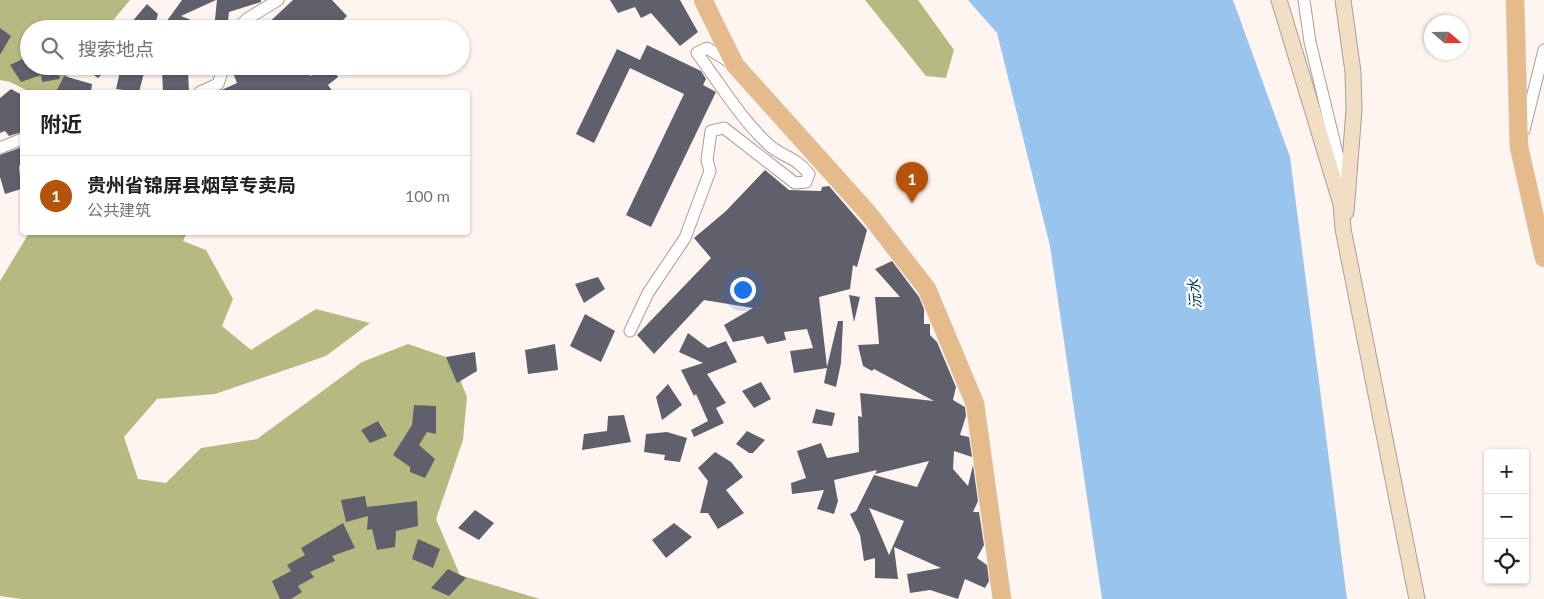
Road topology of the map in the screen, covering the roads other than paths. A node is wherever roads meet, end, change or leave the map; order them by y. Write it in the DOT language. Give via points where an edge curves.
graph roads {
  1 [pos="278,0"];
  2 [pos="703,0"];
  3 [pos="1279,0"];
  4 [pos="1304,0"];
  5 [pos="1343,0"];
  6 [pos="1515,0"];
  7 [pos="246,20"];
  8 [pos="1544,50"];
  9 [pos="735,65"];
  10 [pos="221,75"];
  11 [pos="204,90"];
  12 [pos="20,139"];
  13 [pos="1520,147"];
  14 [pos="0,148"];
  15 [pos="1348,200"];
  16 [pos="1344,229"];
  17 [pos="1544,258"];
  18 [pos="630,331"];
  19 [pos="1002,599"];
  20 [pos="1417,599"];
  1 -- 7 [label="street"];
  2 -- 9 [label="main road"];
  3 -- 16 [label="street" via="1342,204"];
  4 -- 15 [label="street" via="1310,42"];
  5 -- 15 [label="street" via="1353,72 1354,110"];
  6 -- 13 [label="main road"];
  8 -- 13 [label="street"];
  9 -- 18 [label="street" via="707,48 697,53 747,122 771,146 800,162 809,174 806,182 795,183 724,128 711,131 707,160 710,171 685,238 648,293"];
  9 -- 19 [label="main road" via="868,213 927,289 976,404"];
  10 -- 11 [label="street" via="218,84"];
  12 -- 14 [label="street"];
  13 -- 17 [label="main road"];
  15 -- 16 [label="street"];
  16 -- 20 [label="street"];
}
